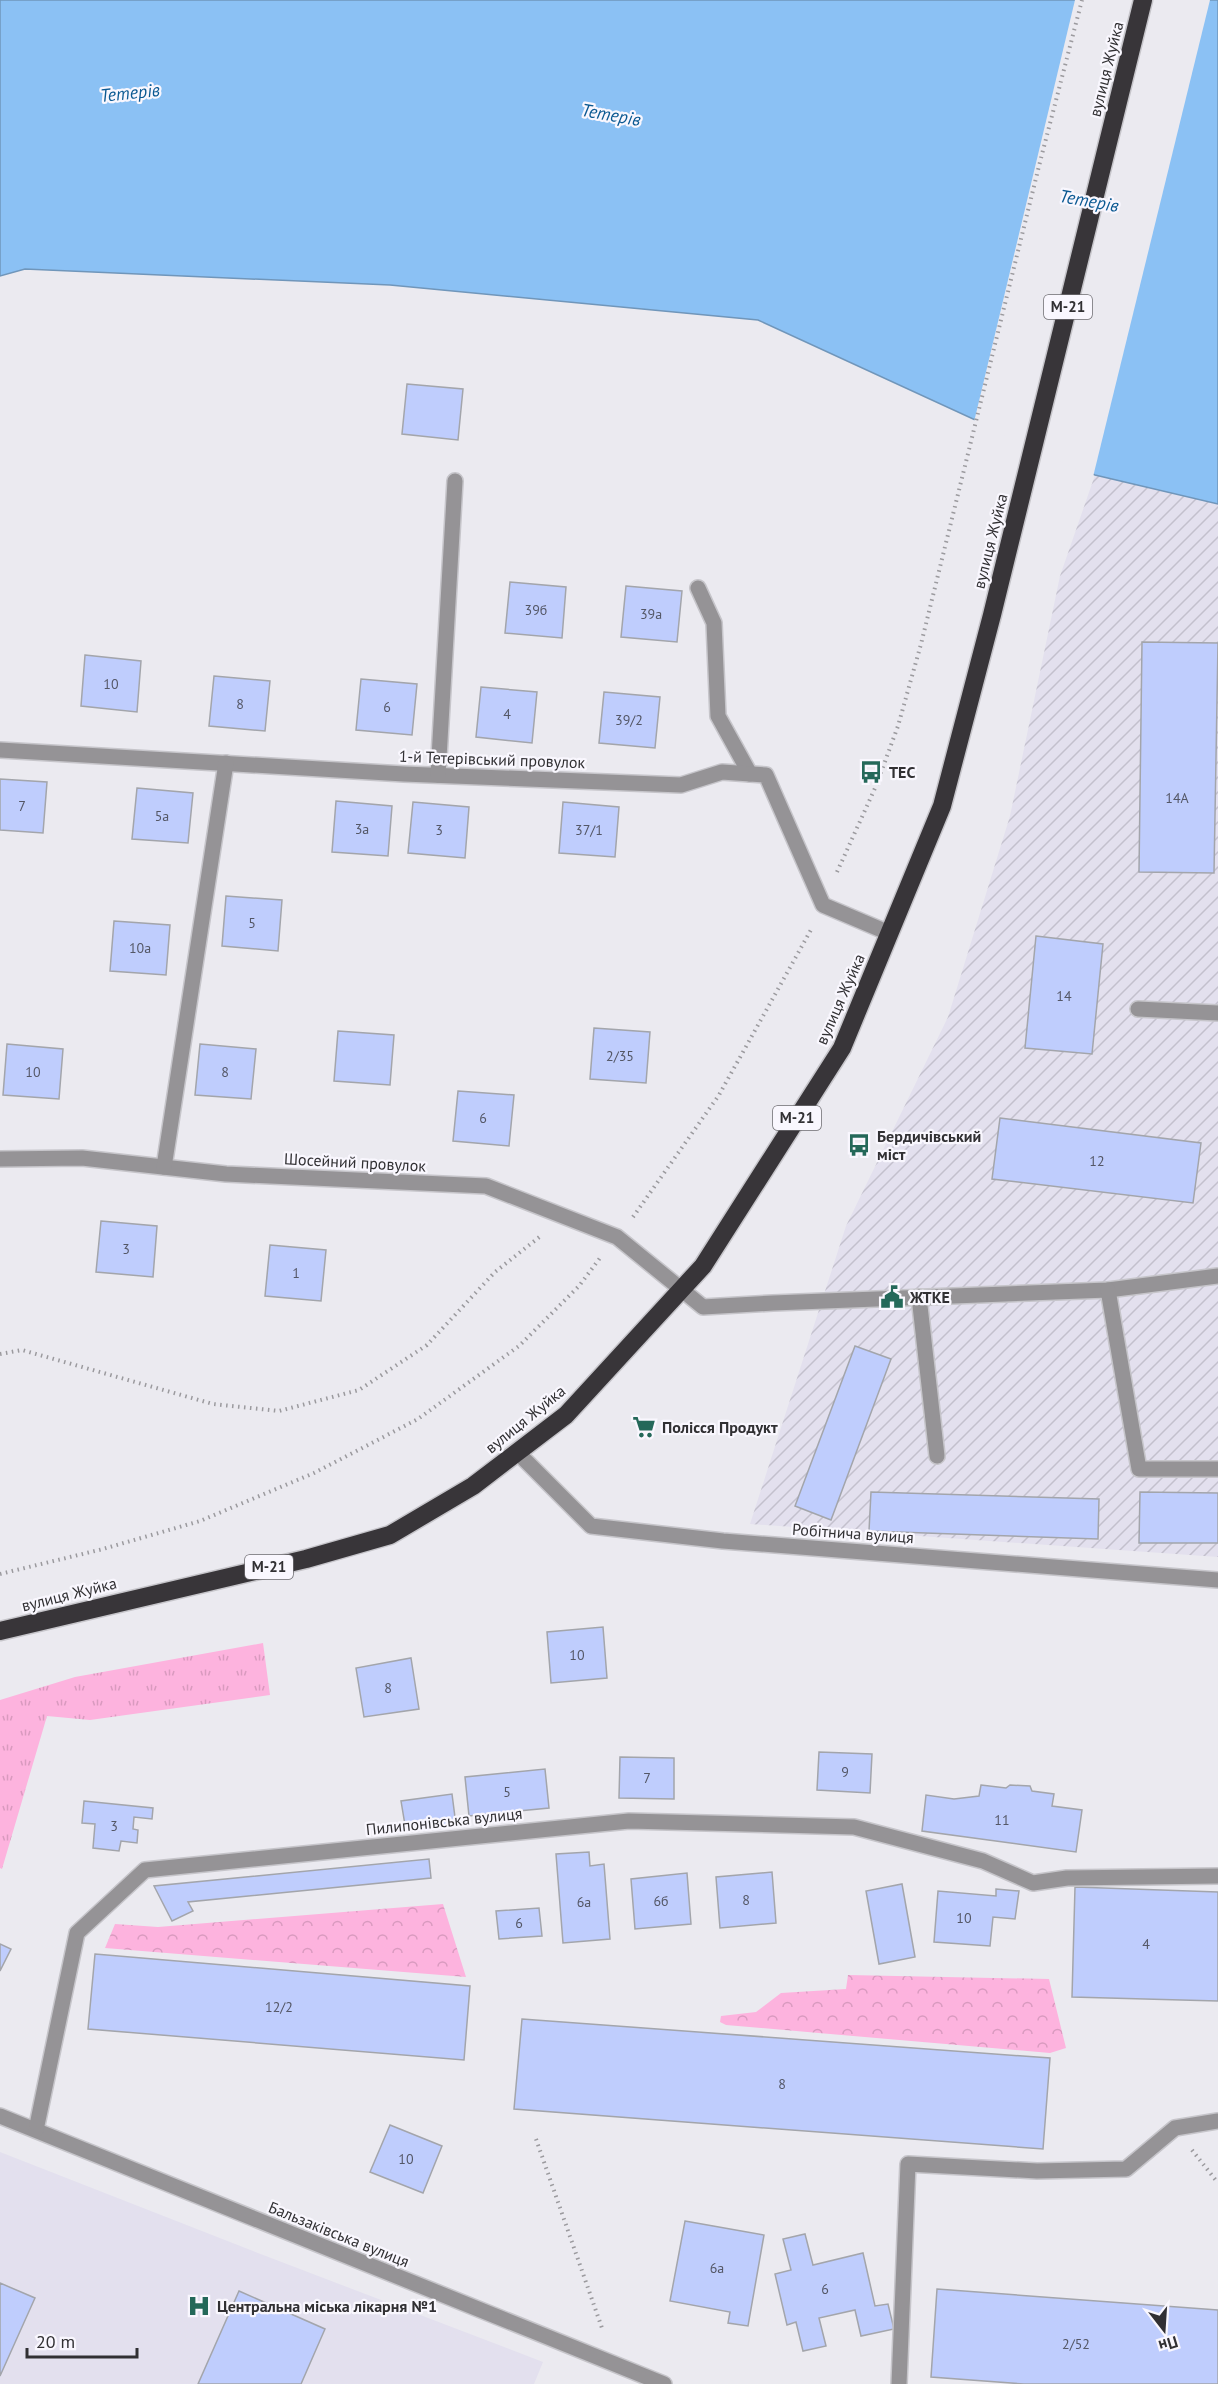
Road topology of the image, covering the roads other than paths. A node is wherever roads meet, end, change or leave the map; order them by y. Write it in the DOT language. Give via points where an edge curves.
graph roads {
  1 [pos="1143,0"];
  2 [pos="455,481"];
  3 [pos="698,588"];
  4 [pos="0,750"];
  5 [pos="226,763"];
  6 [pos="750,774"];
  7 [pos="438,775"];
  8 [pos="889,933"];
  9 [pos="1138,1009"];
  10 [pos="1218,1013"];
  11 [pos="0,1159"];
  12 [pos="164,1167"];
  13 [pos="1218,1276"];
  14 [pos="681,1289"];
  15 [pos="1108,1290"];
  16 [pos="919,1297"];
  17 [pos="517,1452"];
  18 [pos="937,1456"];
  19 [pos="1218,1469"];
  20 [pos="1218,1580"];
  21 [pos="0,1631"];
  22 [pos="1218,1876"];
  23 [pos="0,2116"];
  24 [pos="1218,2121"];
  25 [pos="36,2130"];
  26 [pos="664,2384"];
  27 [pos="899,2384"];
  1 -- 8 [label="highway, вулиця Жуйка / М-21" via="942,806"];
  2 -- 7 [label="street"];
  3 -- 6 [label="street" via="714,623 718,716"];
  4 -- 5 [label="street, 1-й Тетерівський провулок"];
  5 -- 7 [label="street, 1-й Тетерівський провулок"];
  5 -- 12 [label="street"];
  6 -- 7 [label="street, 1-й Тетерівський провулок" via="723,772 681,785"];
  6 -- 8 [label="street" via="766,775 823,905"];
  8 -- 14 [label="highway, вулиця Жуйка / М-21" via="842,1048 703,1266"];
  9 -- 10 [label="street"];
  11 -- 12 [label="street, Шосейний провулок" via="82,1158"];
  12 -- 14 [label="street, Шосейний провулок" via="226,1174 486,1186 617,1237"];
  13 -- 15 [label="street, Шосейний провулок"];
  14 -- 16 [label="street, Шосейний провулок" via="703,1307"];
  14 -- 17 [label="highway, вулиця Жуйка / М-21" via="566,1415"];
  15 -- 16 [label="street, Шосейний провулок"];
  15 -- 19 [label="street" via="1139,1469"];
  16 -- 18 [label="street"];
  17 -- 20 [label="street, Робітнича вулиця" via="591,1526 723,1541"];
  17 -- 21 [label="highway, вулиця Жуйка / М-21" via="473,1486 390,1534 306,1559"];
  22 -- 25 [label="street, Пилипонівська вулиця" via="1067,1878 1033,1883 983,1860 854,1827 629,1821 145,1870 77,1933"];
  23 -- 25 [label="street, Бальзаківська вулиця"];
  24 -- 27 [label="street" via="1175,2128 1125,2169 1037,2171 908,2164"];
  25 -- 26 [label="street, Бальзаківська вулиця"];
}
